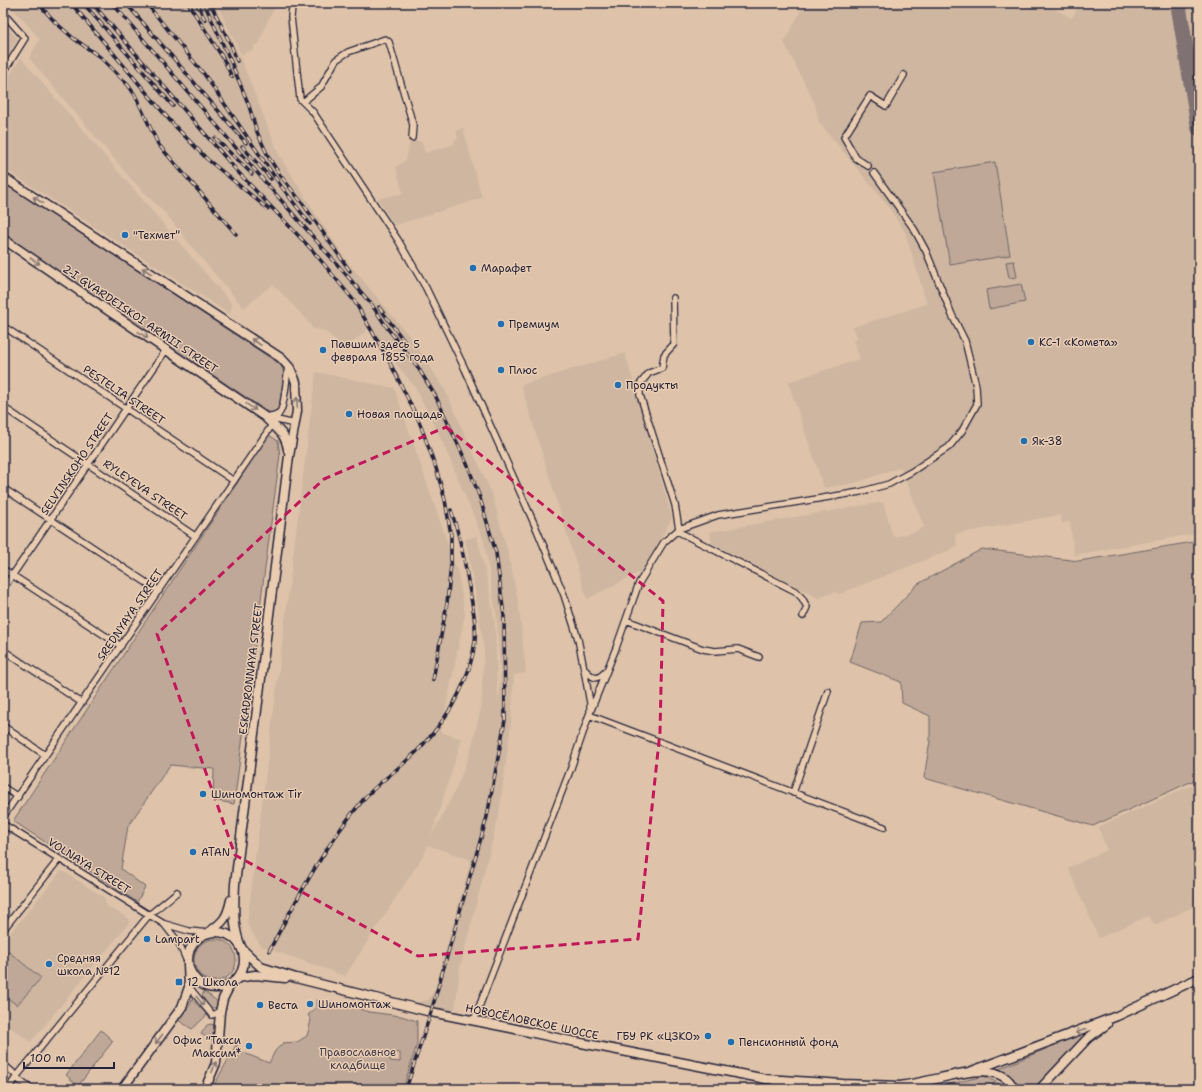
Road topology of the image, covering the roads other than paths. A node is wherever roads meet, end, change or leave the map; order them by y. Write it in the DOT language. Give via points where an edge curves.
graph roads {
  1 [pos="293,3"];
  2 [pos="3,13"];
  3 [pos="3,73"];
  4 [pos="904,75"];
  5 [pos="303,102"];
  6 [pos="412,138"];
  7 [pos="868,166"];
  8 [pos="874,173"];
  9 [pos="3,177"];
  10 [pos="3,239"];
  11 [pos="673,298"];
  12 [pos="3,326"];
  13 [pos="166,350"];
  14 [pos="288,365"];
  15 [pos="3,407"];
  16 [pos="126,409"];
  17 [pos="280,412"];
  18 [pos="265,417"];
  19 [pos="274,422"];
  20 [pos="295,424"];
  21 [pos="289,456"];
  22 [pos="88,464"];
  23 [pos="234,481"];
  24 [pos="3,488"];
  25 [pos="51,520"];
  26 [pos="678,530"];
  27 [pos="196,536"];
  28 [pos="3,569"];
  29 [pos="13,575"];
  30 [pos="3,589"];
  31 [pos="159,591"];
  32 [pos="803,616"];
  33 [pos="626,620"];
  34 [pos="121,646"];
  35 [pos="3,650"];
  36 [pos="759,657"];
  37 [pos="608,668"];
  38 [pos="584,669"];
  39 [pos="828,691"];
  40 [pos="82,703"];
  41 [pos="589,715"];
  42 [pos="3,726"];
  43 [pos="45,755"];
  44 [pos="3,787"];
  45 [pos="793,793"];
  46 [pos="18,796"];
  47 [pos="5,815"];
  48 [pos="3,824"];
  49 [pos="3,827"];
  50 [pos="884,827"];
  51 [pos="10,828"];
  52 [pos="59,859"];
  53 [pos="235,884"];
  54 [pos="177,892"];
  55 [pos="149,915"];
  56 [pos="164,924"];
  57 [pos="3,930"];
  58 [pos="208,933"];
  59 [pos="242,949"];
  60 [pos="188,964"];
  61 [pos="238,978"];
  62 [pos="296,978"];
  63 [pos="1199,978"];
  64 [pos="230,985"];
  65 [pos="189,987"];
  66 [pos="220,1012"];
  67 [pos="1117,1016"];
  68 [pos="474,1020"];
  69 [pos="3,1064"];
  70 [pos="970,1072"];
  71 [pos="16,1077"];
  72 [pos="766,1079"];
  73 [pos="897,1088"];
  74 [pos="8,1089"];
  75 [pos="31,1089"];
  76 [pos="122,1089"];
  77 [pos="205,1089"];
  78 [pos="795,1089"];
  79 [pos="1014,1089"];
  80 [pos="1040,1089"];
  1 -- 5 [label="street" via="291,17 300,99"];
  2 -- 3 [label="street" via="25,38"];
  4 -- 7 [label="street" via="886,106 870,96 844,137 856,158"];
  5 -- 6 [label="street" via="321,87 336,60 366,44 385,39 389,42 413,125"];
  5 -- 38 [label="street" via="313,112 398,240 429,293 538,530 564,595 578,639"];
  8 -- 26 [label="street" via="914,229 926,251 965,341 976,386 977,404 970,417 962,431 943,452 889,484 854,493 718,515"];
  14 -- 9 [label="main road, one-way"];
  10 -- 13 [label="main road, 2-I GVARDEISKOI ARMII STREET, one-way"];
  11 -- 26 [label="street" via="674,344 664,355 662,368 649,373 640,384 640,395 675,505"];
  12 -- 16 [label="street, PESTELIA STREET"];
  13 -- 16 [label="street, SELVINSKOHO STREET"];
  13 -- 18 [label="main road, 2-I GVARDEISKOI ARMII STREET, one-way"];
  14 -- 17 [label="street, SREDNYAYA STREET"];
  20 -- 14 [label="main road, ESKADRONNAYA STREET, one-way" via="296,382"];
  15 -- 22 [label="street, RYLEYEVA STREET"];
  16 -- 22 [label="street, SELVINSKOHO STREET"];
  16 -- 23 [label="street, PESTELIA STREET"];
  17 -- 18 [label="street"];
  17 -- 19 [label="street, SREDNYAYA STREET"];
  18 -- 19 [label="main road, 2-I GVARDEISKOI ARMII STREET"];
  19 -- 20 [label="street"];
  19 -- 21 [label="main road, 2-I GVARDEISKOI ARMII STREET" via="287,441"];
  19 -- 23 [label="street, SREDNYAYA STREET"];
  20 -- 21 [label="main road, ESKADRONNAYA STREET"];
  21 -- 53 [label="main road, ESKADRONNAYA STREET"];
  22 -- 25 [label="street, SELVINSKOHO STREET"];
  22 -- 27 [label="street, RYLEYEVA STREET"];
  23 -- 27 [label="street, SREDNYAYA STREET"];
  24 -- 25 [label="street"];
  25 -- 29 [label="street, SELVINSKOHO STREET"];
  25 -- 31 [label="street"];
  26 -- 32 [label="street" via="795,591 807,607"];
  26 -- 33 [label="street" via="664,542 639,583"];
  27 -- 31 [label="street, SREDNYAYA STREET"];
  28 -- 29 [label="street"];
  29 -- 30 [label="street, SELVINSKOHO STREET"];
  29 -- 34 [label="street"];
  31 -- 34 [label="street, SREDNYAYA STREET"];
  33 -- 36 [label="street" via="704,649 738,649"];
  33 -- 37 [label="street"];
  34 -- 40 [label="street, SREDNYAYA STREET"];
  35 -- 40 [label="street"];
  37 -- 38 [label="street" via="596,678"];
  37 -- 41 [label="street"];
  38 -- 41 [label="street" via="590,703"];
  39 -- 45 [label="street"];
  40 -- 43 [label="street, SREDNYAYA STREET"];
  41 -- 45 [label="street"];
  41 -- 68 [label="street"];
  42 -- 43 [label="street"];
  43 -- 46 [label="street, SREDNYAYA STREET"];
  44 -- 46 [label="street"];
  45 -- 50 [label="street"];
  46 -- 47 [label="street, SREDNYAYA STREET"];
  47 -- 51 [label="street"];
  48 -- 51 [label="street, VOLNAYA STREET"];
  49 -- 51 [label="street"];
  51 -- 52 [label="street, VOLNAYA STREET"];
  52 -- 55 [label="street, VOLNAYA STREET"];
  52 -- 57 [label="street"];
  53 -- 58 [label="main road" via="227,915"];
  53 -- 59 [label="main road" via="234,926"];
  54 -- 55 [label="street"];
  55 -- 56 [label="street, VOLNAYA STREET"];
  55 -- 71 [label="street"];
  56 -- 58 [label="street"];
  56 -- 60 [label="street" via="179,942"];
  58 -- 59 [label="main road" via="227,934 236,940"];
  58 -- 60 [label="main road" via="202,935 192,946"];
  59 -- 61 [label="main road" via="244,964"];
  59 -- 62 [label="main road, НОВОСЁЛОВСКОЕ ШОССЕ" via="262,967"];
  60 -- 64 [label="main road" via="199,983 215,988"];
  60 -- 65 [label="main road"];
  61 -- 62 [label="main road, НОВОСЁЛОВСКОЕ ШОССЕ" via="255,975"];
  61 -- 64 [label="main road"];
  62 -- 68 [label="main road, НОВОСЁЛОВСКОЕ ШОССЕ"];
  63 -- 67 [label="main road"];
  64 -- 66 [label="main road"];
  65 -- 66 [label="street, one-way" via="212,1015"];
  65 -- 76 [label="main road, one-way" via="182,1007"];
  77 -- 66 [label="main road, one-way" via="216,1063"];
  67 -- 70 [label="main road, one-way"];
  67 -- 80 [label="main road" via="1088,1038"];
  68 -- 72 [label="main road, НОВОСЁЛОВСКОЕ ШОССЕ"];
  69 -- 71 [label="street"];
  70 -- 73 [label="main road, НОВОСЁЛОВСКОЕ ШОССЕ"];
  70 -- 79 [label="main road" via="985,1071 997,1074 1005,1078"];
  71 -- 74 [label="street"];
  71 -- 75 [label="street"];
  72 -- 73 [label="main road, НОВОСЁЛОВСКОЕ ШОССЕ"];
  72 -- 78 [label="main road, НОВОСЁЛОВСКОЕ ШОССЕ"];
}
